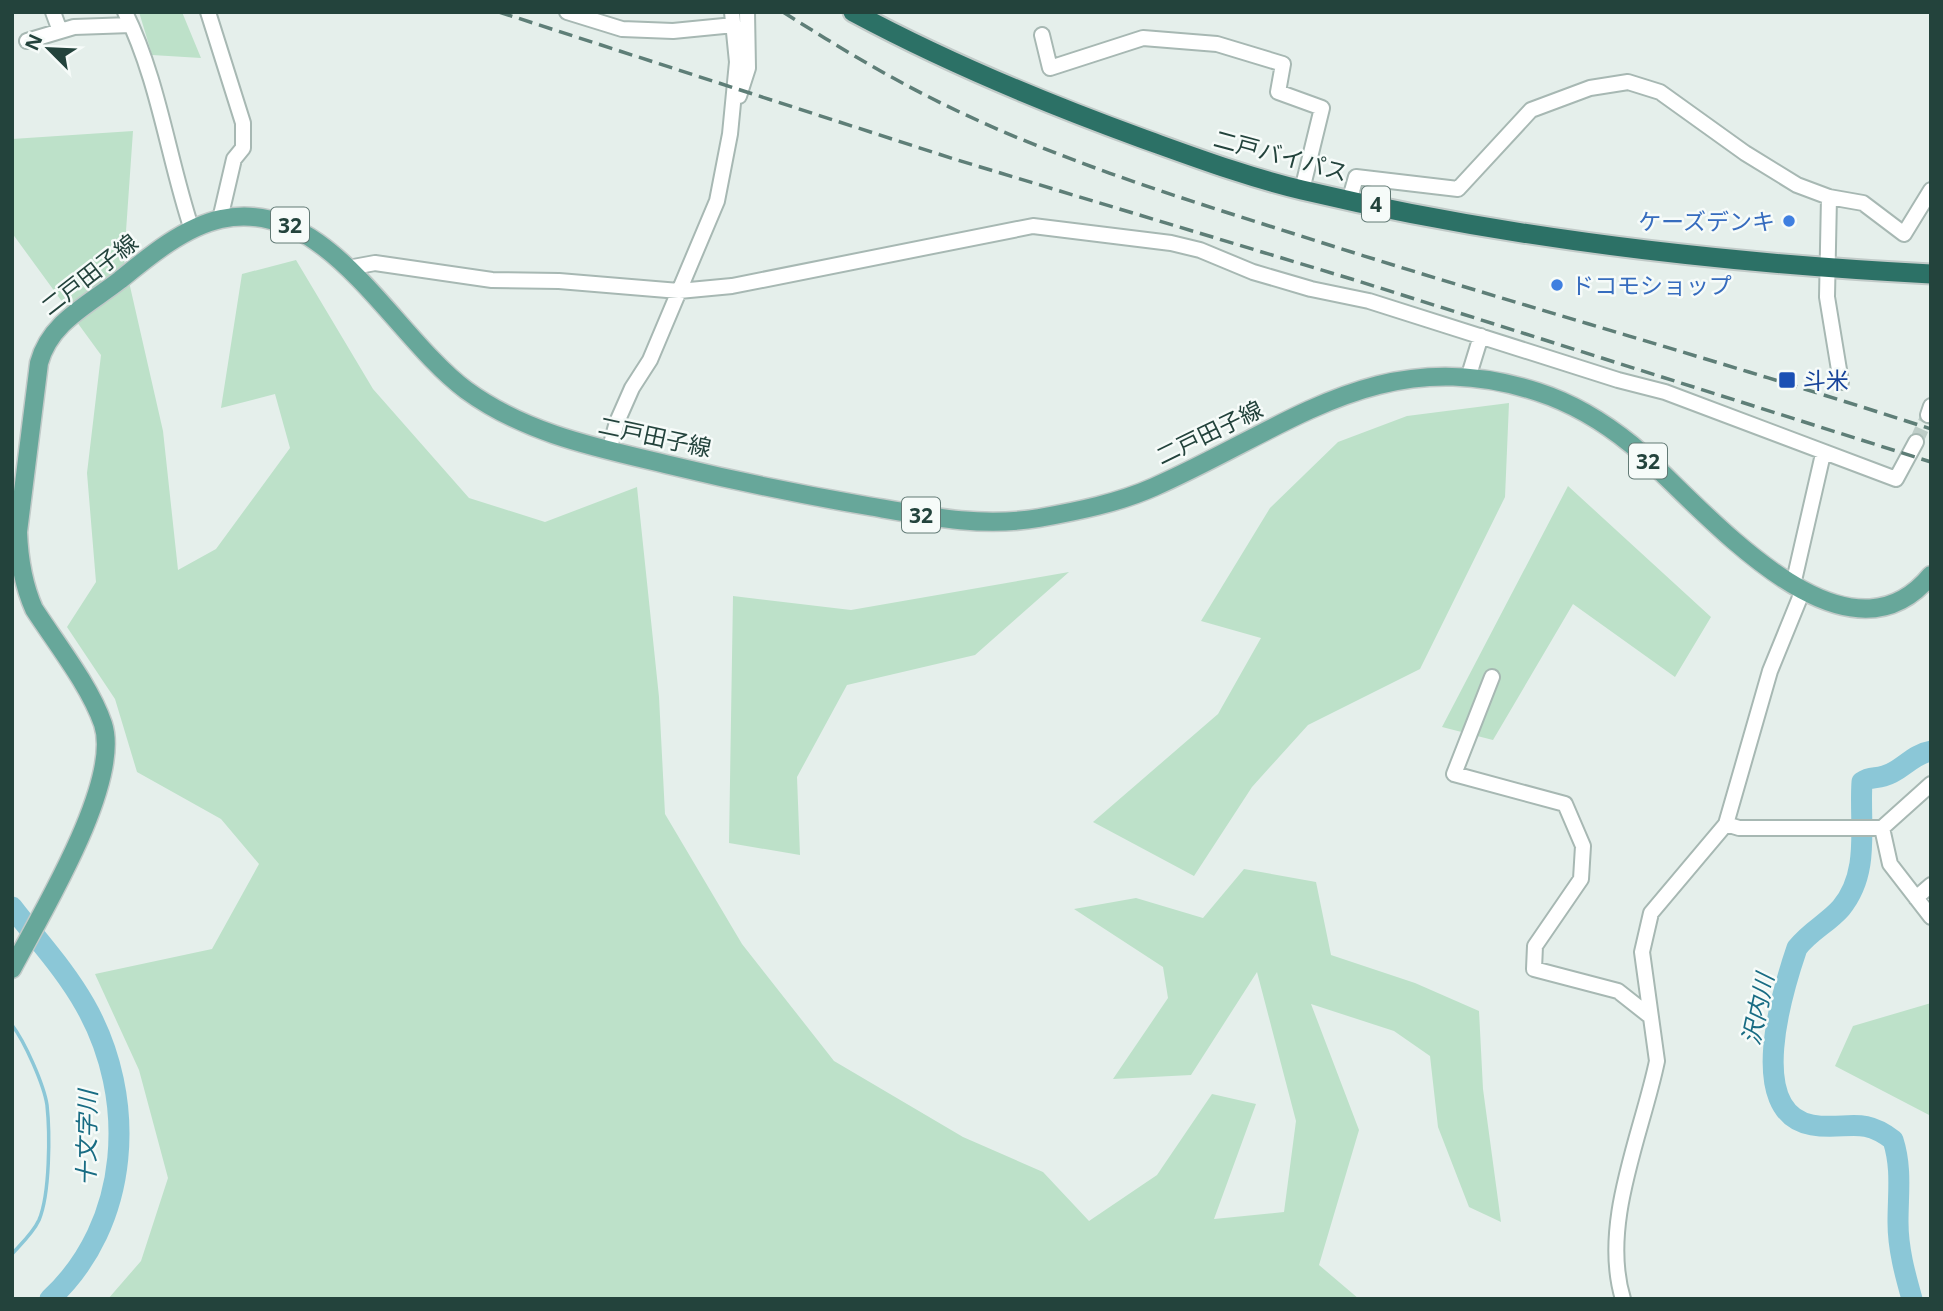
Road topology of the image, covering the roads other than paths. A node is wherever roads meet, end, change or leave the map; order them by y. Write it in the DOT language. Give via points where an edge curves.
graph roads {
  1 [pos="53,12"];
  2 [pos="208,12"];
  3 [pos="567,12"];
  4 [pos="747,12"];
  5 [pos="853,12"];
  6 [pos="733,18"];
  7 [pos="128,19"];
  8 [pos="60,31"];
  9 [pos="1042,35"];
  10 [pos="27,41"];
  11 [pos="732,117"];
  12 [pos="1302,190"];
  13 [pos="1931,191"];
  14 [pos="1829,197"];
  15 [pos="1350,198"];
  16 [pos="220,219"];
  17 [pos="192,230"];
  18 [pos="348,268"];
  19 [pos="1829,269"];
  20 [pos="1931,274"];
  21 [pos="679,291"];
  22 [pos="1481,336"];
  23 [pos="1469,375"];
  24 [pos="1841,382"];
  25 [pos="1916,442"];
  26 [pos="609,451"];
  27 [pos="1823,454"];
  28 [pos="1931,575"];
  29 [pos="1798,588"];
  30 [pos="1492,677"];
  31 [pos="1929,789"];
  32 [pos="1726,824"];
  33 [pos="1882,828"];
  34 [pos="1931,886"];
  35 [pos="1916,898"];
  36 [pos="1931,917"];
  37 [pos="15,963"];
  38 [pos="1651,1017"];
  39 [pos="1623,1299"];
  1 -- 8 [label="street"];
  2 -- 16 [label="street" via="243,123 243,148 234,159"];
  3 -- 6 [label="street" via="622,29 673,31"];
  4 -- 11 [label="street" via="748,68"];
  5 -- 12 [label="highway, 二戸バイパス / 4" via="932,55 1060,109 1206,162"];
  6 -- 11 [label="street" via="737,62"];
  7 -- 8 [label="street"];
  7 -- 17 [label="street" via="152,83"];
  8 -- 10 [label="street"];
  9 -- 12 [label="street" via="1050,68 1143,38 1217,44 1283,64 1278,92 1322,108"];
  11 -- 21 [label="street" via="716,201"];
  12 -- 15 [label="highway, 二戸バイパス / 4"];
  13 -- 14 [label="street" via="1904,234 1863,204"];
  14 -- 15 [label="street" via="1797,185 1745,153 1660,92 1628,82 1590,88 1531,110 1458,189 1356,177"];
  14 -- 19 [label="street"];
  15 -- 19 [label="highway, 二戸バイパス / 4" via="1537,237"];
  16 -- 17 [label="main road, 二戸田子線 / 32"];
  16 -- 18 [label="main road, 二戸田子線 / 32" via="254,217 285,222 307,233"];
  17 -- 37 [label="main road, 二戸田子線 / 32" via="62,322 44,345 39,363 19,556 34,609 102,722 107,754 96,802"];
  18 -- 21 [label="street" via="375,263 492,280"];
  18 -- 26 [label="main road, 二戸田子線 / 32" via="399,327 462,387 534,428"];
  19 -- 20 [label="highway, 二戸バイパス / 4"];
  19 -- 24 [label="street" via="1827,297"];
  21 -- 22 [label="street" via="732,286 1033,226 1171,243 1252,272 1369,301"];
  21 -- 26 [label="street" via="650,360 632,388"];
  22 -- 23 [label="street"];
  22 -- 27 [label="street" via="1738,417"];
  23 -- 26 [label="main road, 二戸田子線 / 32" via="1382,382 1310,409 1151,488 1071,511 996,522 959,522 825,498"];
  23 -- 29 [label="main road, 二戸田子線 / 32" via="1548,395 1590,416 1629,443 1720,527"];
  25 -- 27 [label="street" via="1896,479 1840,456"];
  27 -- 29 [label="street"];
  28 -- 29 [label="main road, 二戸田子線 / 32" via="1900,599 1856,610 1839,608"];
  29 -- 32 [label="street"];
  30 -- 38 [label="street" via="1454,774 1565,804 1583,846 1580,879 1535,946 1535,969 1618,991"];
  31 -- 33 [label="street"];
  32 -- 33 [label="street" via="1738,828"];
  32 -- 38 [label="street" via="1651,914 1642,952"];
  33 -- 35 [label="street" via="1890,864"];
  34 -- 35 [label="street"];
  35 -- 36 [label="street"];
  38 -- 39 [label="street" via="1657,1061 1624,1181 1619,1220"];
}
